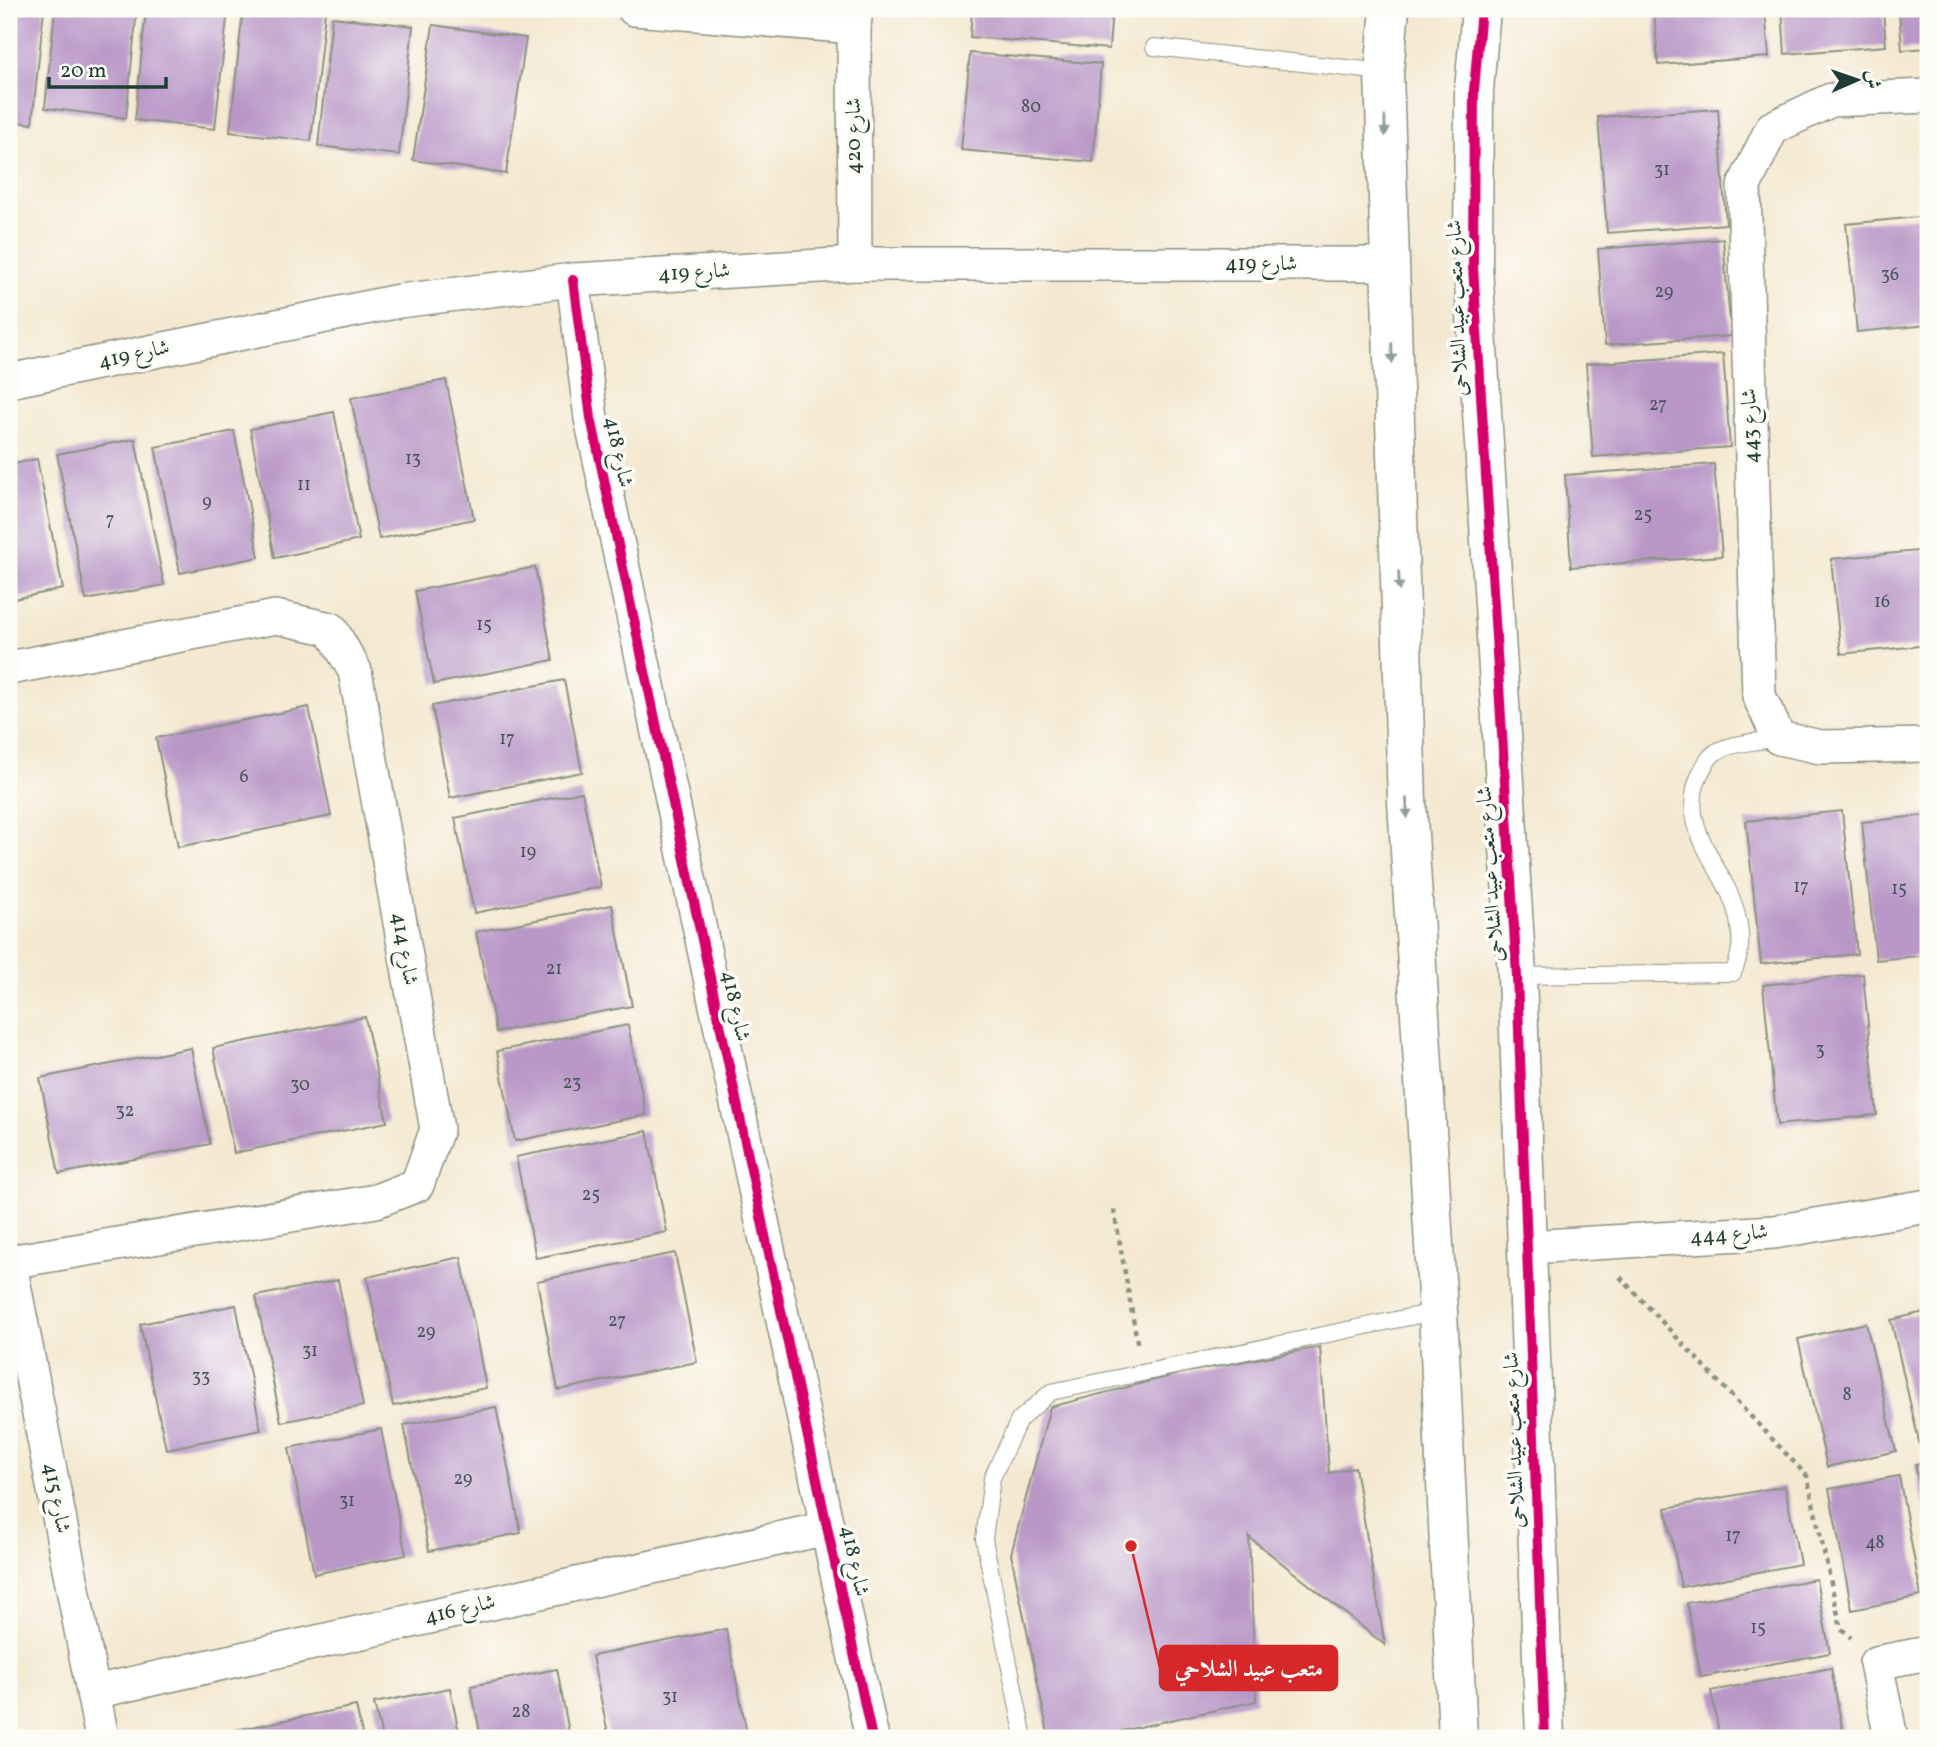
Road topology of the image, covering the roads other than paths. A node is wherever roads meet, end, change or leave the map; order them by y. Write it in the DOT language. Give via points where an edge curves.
graph roads {
  1 [pos="634,9"];
  2 [pos="1390,9"];
  3 [pos="1481,9"];
  4 [pos="855,18"];
  5 [pos="1154,47"];
  6 [pos="1384,72"];
  7 [pos="1928,96"];
  8 [pos="855,264"];
  9 [pos="1389,264"];
  10 [pos="573,280"];
  11 [pos="9,381"];
  12 [pos="9,667"];
  13 [pos="1779,738"];
  14 [pos="1928,745"];
  15 [pos="1517,976"];
  16 [pos="1928,1206"];
  17 [pos="1528,1247"];
  18 [pos="9,1260"];
  19 [pos="1438,1311"];
  20 [pos="827,1528"];
  21 [pos="1928,1653"];
  22 [pos="94,1692"];
  23 [pos="103,1738"];
  24 [pos="872,1738"];
  25 [pos="1024,1738"];
  26 [pos="1458,1738"];
  27 [pos="1545,1738"];
  28 [pos="1891,1738"];
  1 -- 4 [label="street"];
  2 -- 6 [label="street"];
  3 -- 15 [label="street, شارع متعب عبيد الشلاحى" via="1474,90 1472,267"];
  4 -- 8 [label="street, شارع 420"];
  5 -- 6 [label="lane"];
  6 -- 9 [label="street, one-way"];
  7 -- 13 [label="street, شارع 443" via="1831,100 1772,128 1744,186 1759,696"];
  8 -- 9 [label="street, شارع 419"];
  8 -- 10 [label="street, شارع 419"];
  9 -- 19 [label="street, one-way" via="1407,801"];
  10 -- 11 [label="street, شارع 419" via="399,301"];
  10 -- 20 [label="street, شارع 418" via="591,418"];
  12 -- 18 [label="street, شارع 414" via="276,617 331,629 355,671 437,1129 417,1185 376,1201"];
  13 -- 14 [label="street" via="1821,747"];
  13 -- 15 [label="lane" via="1730,746 1713,754 1697,780 1693,804 1698,830 1737,913 1741,954 1733,973"];
  15 -- 17 [label="street, شارع متعب عبيد الشلاحى"];
  16 -- 17 [label="street, شارع 444" via="1774,1232"];
  17 -- 27 [label="street, شارع متعب عبيد الشلاحى"];
  18 -- 22 [label="street, شارع 415"];
  19 -- 25 [label="lane" via="1051,1392 1019,1420 992,1478 984,1539"];
  19 -- 26 [label="street"];
  20 -- 22 [label="street, شارع 416"];
  20 -- 24 [label="street, شارع 418"];
  21 -- 28 [label="street" via="1876,1663"];
  22 -- 23 [label="street, شارع 415"];
}
